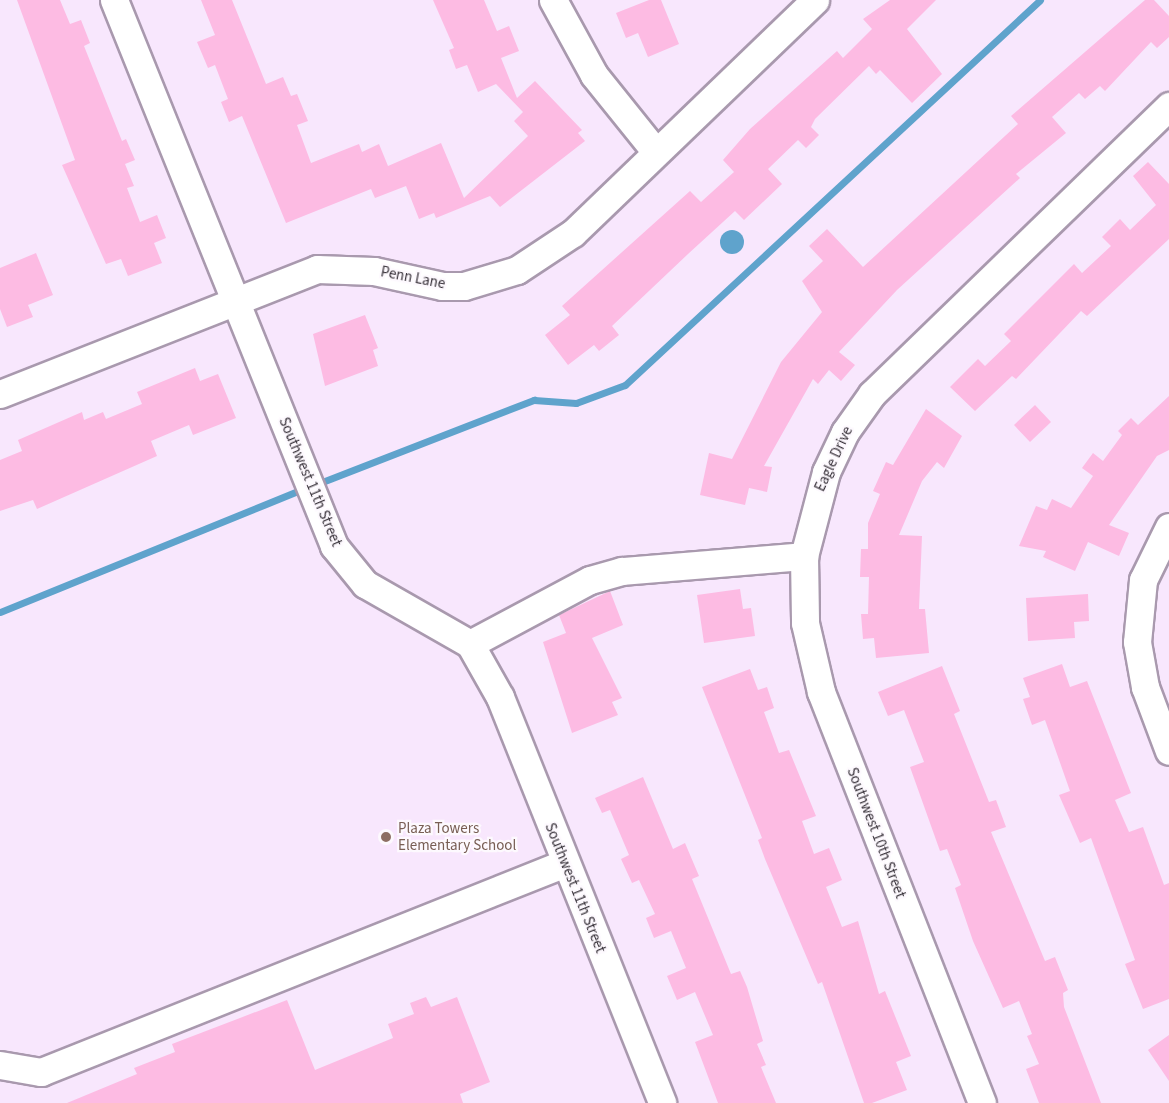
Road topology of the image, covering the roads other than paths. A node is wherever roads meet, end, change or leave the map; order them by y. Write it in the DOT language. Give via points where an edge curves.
graph roads {
  1 [pos="114,0"];
  2 [pos="553,0"];
  3 [pos="815,0"];
  4 [pos="1169,106"];
  5 [pos="655,151"];
  6 [pos="235,298"];
  7 [pos="0,394"];
  8 [pos="1169,527"];
  9 [pos="804,556"];
  10 [pos="470,644"];
  11 [pos="1169,751"];
  12 [pos="565,863"];
  13 [pos="0,1065"];
  14 [pos="977,1102"];
  15 [pos="662,1103"];
  1 -- 6 [label="street, Southwest 11th Street"];
  2 -- 5 [label="street" via="589,66"];
  3 -- 5 [label="street, Penn Lane"];
  4 -- 9 [label="street, Eagle Drive" via="872,394 845,432 826,472"];
  5 -- 6 [label="street, Penn Lane" via="555,248 488,281 442,286 338,267 286,278"];
  6 -- 7 [label="street, Penn Lane"];
  6 -- 10 [label="street, Southwest 11th Street" via="334,546 365,584"];
  8 -- 11 [label="street" via="1143,580 1137,642 1145,687"];
  9 -- 10 [label="street" via="622,571 590,580"];
  9 -- 14 [label="street, Southwest 10th Street" via="805,623 821,692"];
  10 -- 12 [label="street, Southwest 11th Street" via="500,697"];
  12 -- 13 [label="street" via="41,1072"];
  12 -- 15 [label="street, Southwest 11th Street"];
}
